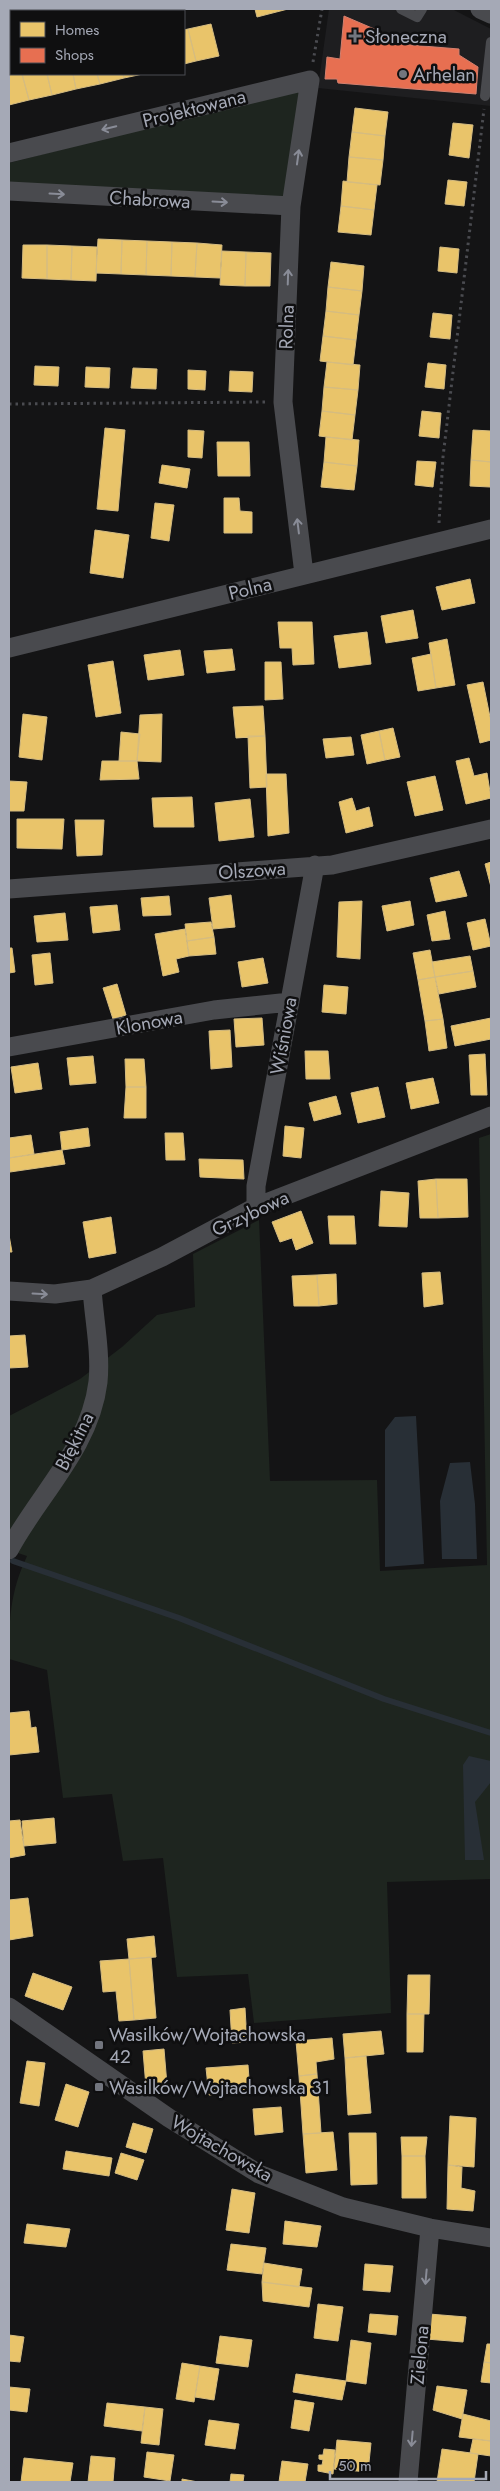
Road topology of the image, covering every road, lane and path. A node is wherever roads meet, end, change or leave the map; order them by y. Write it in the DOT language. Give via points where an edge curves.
graph roads {
  1 [pos="322,9"];
  2 [pos="401,9"];
  3 [pos="422,9"];
  4 [pos="480,9"];
  5 [pos="491,14"];
  6 [pos="491,42"];
  7 [pos="310,80"];
  8 [pos="486,96"];
  9 [pos="9,153"];
  10 [pos="9,191"];
  11 [pos="291,206"];
  12 [pos="283,402"];
  13 [pos="9,404"];
  14 [pos="491,529"];
  15 [pos="440,541"];
  16 [pos="304,574"];
  17 [pos="9,648"];
  18 [pos="491,829"];
  19 [pos="315,865"];
  20 [pos="9,889"];
  21 [pos="290,1002"];
  22 [pos="9,1047"];
  23 [pos="491,1116"];
  24 [pos="256,1207"];
  25 [pos="92,1290"];
  26 [pos="9,1291"];
  27 [pos="9,1550"];
  28 [pos="9,2007"];
  29 [pos="430,2228"];
  30 [pos="491,2238"];
  31 [pos="408,2482"];
  1 -- 7 [label="path"];
  2 -- 3 [label="lane" via="417,17"];
  4 -- 5 [label="street"];
  6 -- 8 [label="lane"];
  7 -- 9 [label="street, Projektowana, one-way"];
  11 -- 7 [label="street, Rolna, one-way"];
  8 -- 15 [label="path" via="443,458"];
  10 -- 11 [label="street, Chabrowa, one-way"];
  12 -- 11 [label="street, Rolna, one-way"];
  12 -- 13 [label="path"];
  16 -- 12 [label="street, Rolna, one-way"];
  14 -- 15 [label="street, Polna"];
  15 -- 16 [label="street, Polna"];
  16 -- 17 [label="street, Polna"];
  18 -- 19 [label="street, Olszowa" via="332,865"];
  19 -- 20 [label="street, Olszowa"];
  19 -- 21 [label="street, Wiśniowa"];
  21 -- 22 [label="street, Klonowa" via="214,1010"];
  21 -- 24 [label="street, Wiśniowa" via="256,1186"];
  23 -- 24 [label="street, Grzybowa"];
  24 -- 25 [label="street, Grzybowa"];
  26 -- 25 [label="street, Grzybowa, one-way" via="72,1294"];
  25 -- 27 [label="street, Błękitna" via="98,1381 86,1426 74,1451"];
  28 -- 29 [label="street, Wojtachowska" via="169,2118 259,2174 343,2207"];
  29 -- 30 [label="street, Wojtachowska"];
  29 -- 31 [label="street, Zielona, one-way"];
}
